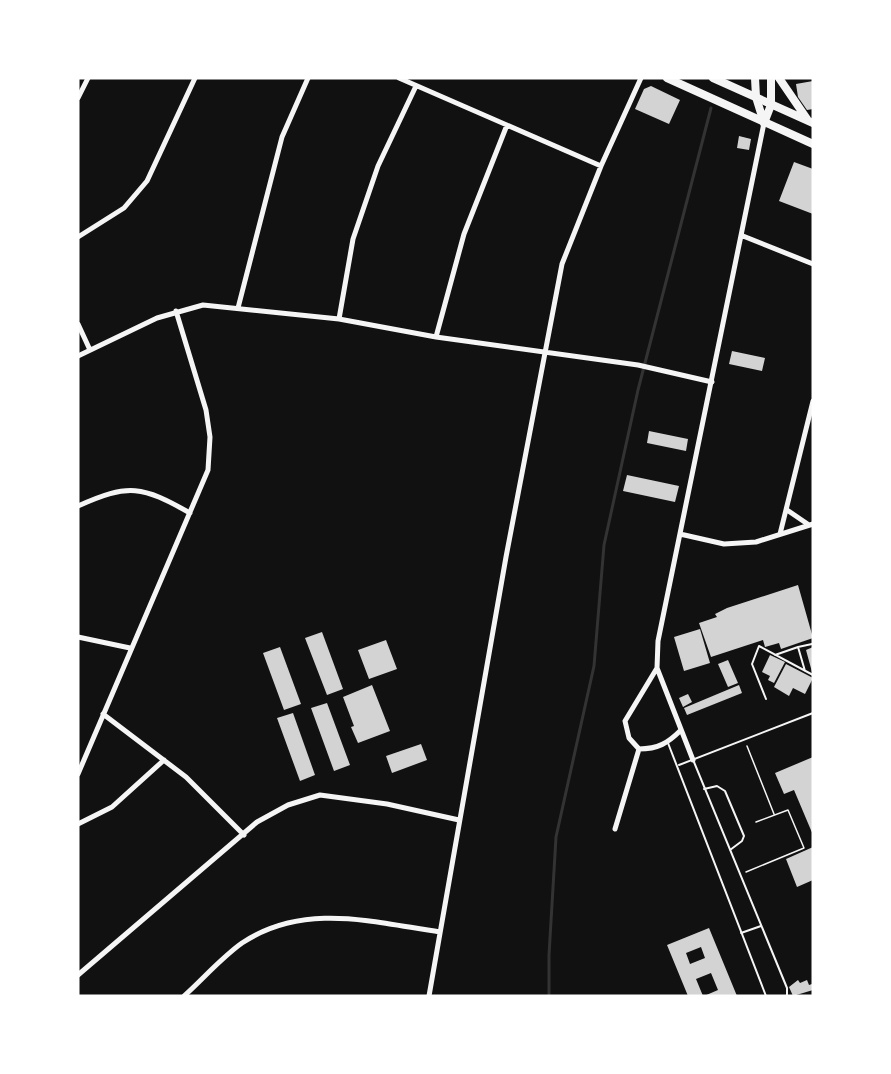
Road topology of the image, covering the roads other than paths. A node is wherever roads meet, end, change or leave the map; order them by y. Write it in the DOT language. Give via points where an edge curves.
graph roads {
  1 [pos="88,78"];
  2 [pos="195,78"];
  3 [pos="308,78"];
  4 [pos="399,78"];
  5 [pos="641,78"];
  6 [pos="667,78"];
  7 [pos="713,78"];
  8 [pos="755,78"];
  9 [pos="771,78"];
  10 [pos="779,78"];
  11 [pos="416,86"];
  12 [pos="756,97"];
  13 [pos="78,98"];
  14 [pos="771,105"];
  15 [pos="811,122"];
  16 [pos="764,123"];
  17 [pos="507,125"];
  18 [pos="813,144"];
  19 [pos="601,166"];
  20 [pos="743,236"];
  21 [pos="78,237"];
  22 [pos="813,264"];
  23 [pos="238,308"];
  24 [pos="176,311"];
  25 [pos="339,319"];
  26 [pos="78,324"];
  27 [pos="436,337"];
  28 [pos="90,350"];
  29 [pos="545,350"];
  30 [pos="78,356"];
  31 [pos="712,382"];
  32 [pos="813,401"];
  33 [pos="78,506"];
  34 [pos="787,510"];
  35 [pos="190,513"];
  36 [pos="811,525"];
  37 [pos="680,534"];
  38 [pos="780,534"];
  39 [pos="78,637"];
  40 [pos="812,644"];
  41 [pos="798,647"];
  42 [pos="130,648"];
  43 [pos="776,655"];
  44 [pos="657,668"];
  45 [pos="805,671"];
  46 [pos="813,675"];
  47 [pos="766,699"];
  48 [pos="813,713"];
  49 [pos="103,714"];
  50 [pos="681,730"];
  51 [pos="668,743"];
  52 [pos="639,748"];
  53 [pos="164,760"];
  54 [pos="693,760"];
  55 [pos="677,766"];
  56 [pos="78,774"];
  57 [pos="704,789"];
  58 [pos="459,819"];
  59 [pos="78,824"];
  60 [pos="615,829"];
  61 [pos="244,835"];
  62 [pos="730,850"];
  63 [pos="761,926"];
  64 [pos="440,932"];
  65 [pos="741,933"];
  66 [pos="78,975"];
  67 [pos="184,996"];
  68 [pos="429,996"];
  69 [pos="766,996"];
  70 [pos="787,996"];
  1 -- 13 [label="street"];
  2 -- 21 [label="street" via="147,181 124,208"];
  3 -- 23 [label="street" via="282,137"];
  4 -- 11 [label="street"];
  5 -- 19 [label="street"];
  6 -- 16 [label="main road"];
  7 -- 12 [label="main road"];
  8 -- 12 [label="main road"];
  9 -- 14 [label="main road"];
  10 -- 15 [label="main road"];
  11 -- 17 [label="street"];
  11 -- 25 [label="street" via="378,166 353,239"];
  12 -- 14 [label="main road"];
  12 -- 16 [label="main road"];
  14 -- 15 [label="main road"];
  14 -- 16 [label="main road"];
  16 -- 18 [label="main road"];
  16 -- 20 [label="street"];
  17 -- 19 [label="street"];
  17 -- 27 [label="street" via="464,234"];
  19 -- 29 [label="street" via="562,264"];
  20 -- 22 [label="street"];
  20 -- 31 [label="street"];
  23 -- 24 [label="street" via="203,305"];
  23 -- 25 [label="street"];
  24 -- 28 [label="street"];
  24 -- 35 [label="street" via="206,410 210,437 208,470"];
  25 -- 27 [label="street"];
  26 -- 28 [label="street"];
  27 -- 29 [label="street"];
  28 -- 30 [label="street"];
  29 -- 31 [label="street"];
  29 -- 58 [label="street"];
  31 -- 37 [label="street"];
  32 -- 34 [label="street"];
  33 -- 35 [label="street" via="110,492 133,489 158,495"];
  34 -- 36 [label="street"];
  34 -- 38 [label="street"];
  35 -- 42 [label="street"];
  36 -- 38 [label="street"];
  37 -- 38 [label="street" via="724,544 756,542"];
  37 -- 44 [label="street" via="658,641"];
  39 -- 42 [label="street"];
  40 -- 41 [label="lane"];
  41 -- 43 [label="lane"];
  41 -- 45 [label="lane"];
  42 -- 49 [label="street"];
  43 -- 45 [label="lane"];
  43 -- 47 [label="lane" via="759,646 752,664"];
  44 -- 50 [label="street"];
  44 -- 52 [label="street" via="625,721 629,738"];
  45 -- 46 [label="lane"];
  48 -- 54 [label="lane"];
  49 -- 53 [label="street"];
  49 -- 56 [label="street"];
  50 -- 51 [label="street"];
  50 -- 54 [label="street"];
  51 -- 52 [label="street" via="651,749"];
  51 -- 55 [label="lane"];
  52 -- 60 [label="street"];
  53 -- 59 [label="street" via="112,807"];
  53 -- 61 [label="street"];
  54 -- 55 [label="lane"];
  54 -- 57 [label="lane"];
  55 -- 65 [label="lane"];
  57 -- 62 [label="lane"];
  57 -- 62 [label="lane" via="717,786 725,790 744,836"];
  58 -- 61 [label="street" via="320,795 288,805 257,822"];
  58 -- 64 [label="street"];
  61 -- 66 [label="street"];
  62 -- 63 [label="lane"];
  63 -- 65 [label="lane"];
  63 -- 70 [label="lane"];
  64 -- 67 [label="street" via="336,916 288,922 243,944"];
  64 -- 68 [label="street"];
  65 -- 69 [label="lane"];
}
